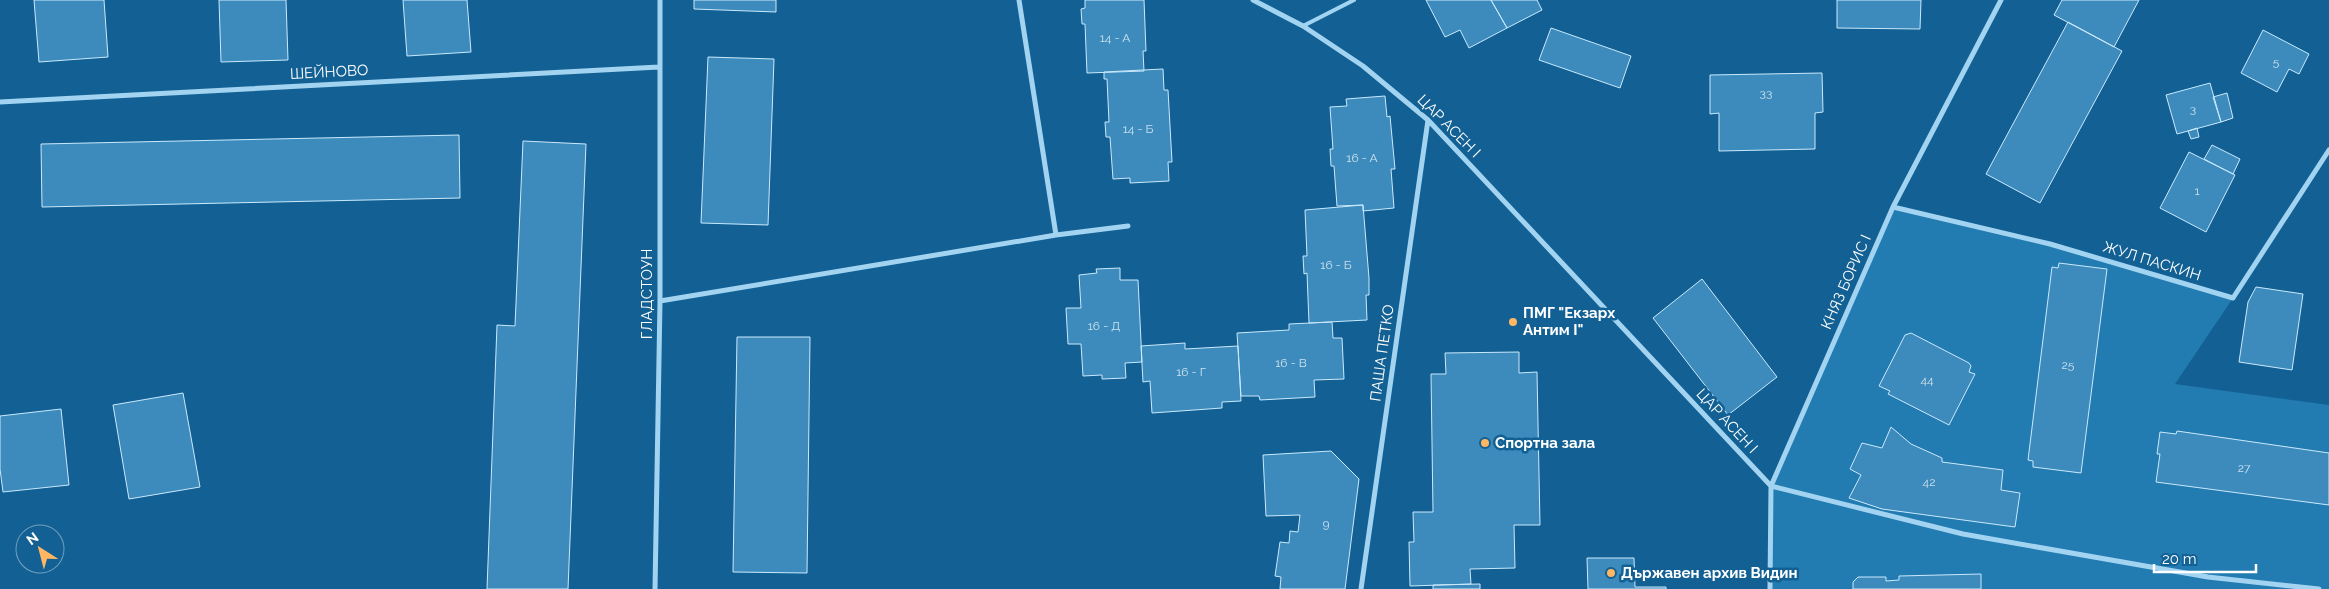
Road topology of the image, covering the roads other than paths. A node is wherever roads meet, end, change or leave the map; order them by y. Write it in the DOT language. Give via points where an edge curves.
graph roads {
  1 [pos="660,0"];
  2 [pos="1019,0"];
  3 [pos="1253,0"];
  4 [pos="1354,0"];
  5 [pos="2001,0"];
  6 [pos="1304,26"];
  7 [pos="659,67"];
  8 [pos="0,102"];
  9 [pos="1428,120"];
  10 [pos="2329,150"];
  11 [pos="1892,206"];
  12 [pos="1128,226"];
  13 [pos="1056,235"];
  14 [pos="660,301"];
  15 [pos="1771,486"];
  16 [pos="655,589"];
  17 [pos="1361,589"];
  18 [pos="1770,589"];
  19 [pos="2319,589"];
  1 -- 7 [label="street, ГЛАДСТОУН"];
  2 -- 13 [label="street"];
  3 -- 6 [label="street, ЦАР АСЕН I"];
  4 -- 6 [label="lane"];
  5 -- 11 [label="street, КНЯЗ БОРИС I"];
  6 -- 9 [label="street, ЦАР АСЕН I" via="1363,66"];
  7 -- 8 [label="street, ШЕЙНОВО"];
  7 -- 14 [label="street, ГЛАДСТОУН"];
  9 -- 15 [label="street, ЦАР АСЕН I"];
  9 -- 17 [label="street, ПАША ПЕТКО"];
  10 -- 11 [label="street, ЖУЛ ПАСКИН" via="2232,298 2050,244"];
  11 -- 15 [label="street, КНЯЗ БОРИС I"];
  12 -- 13 [label="street"];
  13 -- 14 [label="street"];
  14 -- 16 [label="street, ГЛАДСТОУН"];
  15 -- 18 [label="street, КНЯЗ БОРИС I"];
  15 -- 19 [label="street" via="1962,534 2208,577"];
}
